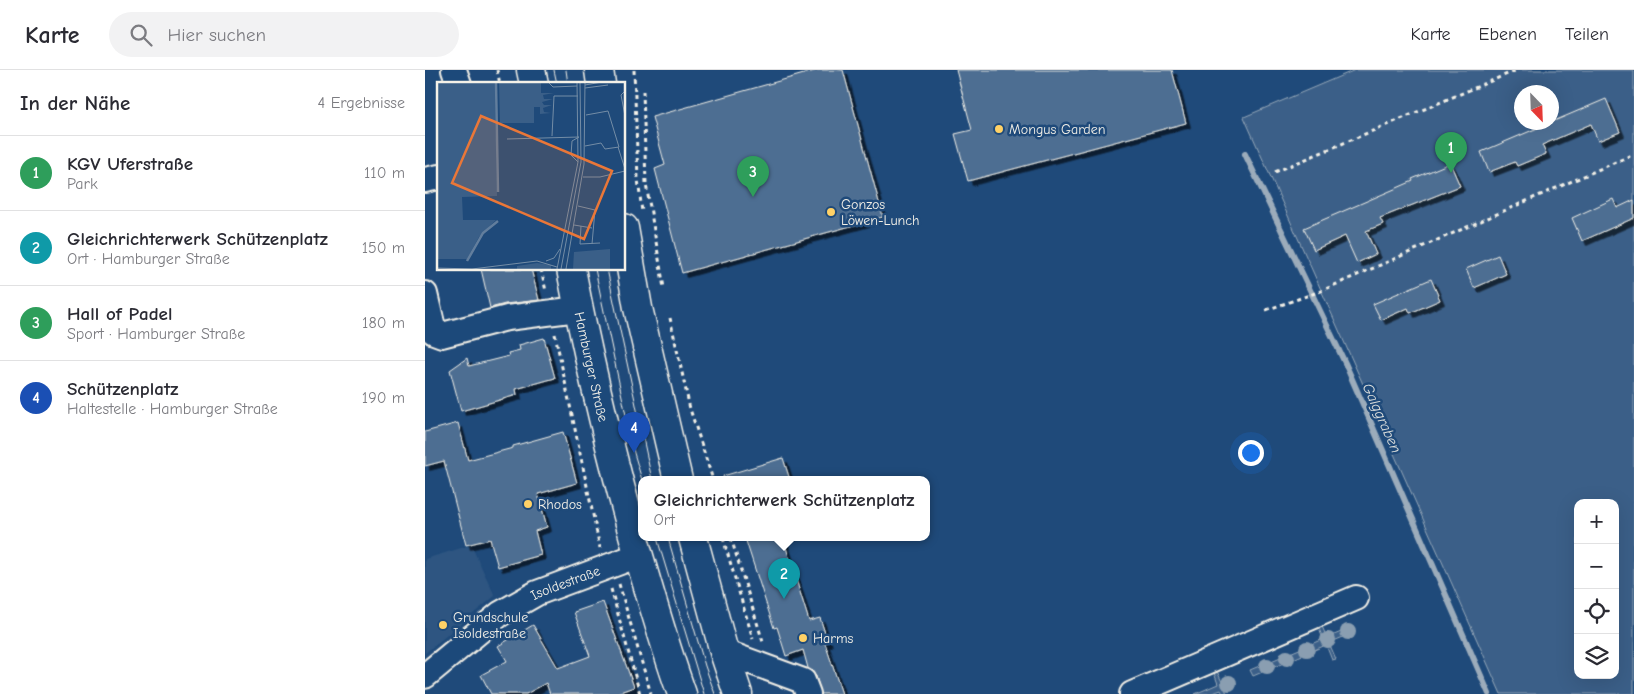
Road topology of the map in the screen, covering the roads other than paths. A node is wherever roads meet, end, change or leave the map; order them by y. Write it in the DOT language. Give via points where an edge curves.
graph roads {
  1 [pos="454,70"];
  2 [pos="458,82"];
  3 [pos="625,234"];
  4 [pos="571,270"];
  5 [pos="425,294"];
  6 [pos="579,309"];
  7 [pos="689,476"];
  8 [pos="694,541"];
  9 [pos="639,555"];
  10 [pos="1356,598"];
  11 [pos="724,652"];
  12 [pos="425,676"];
  13 [pos="682,694"];
  14 [pos="738,694"];
  15 [pos="808,694"];
  16 [pos="1132,694"];
  1 -- 2 [label="street"];
  3 -- 7 [label="main road" via="638,308"];
  4 -- 6 [label="main road, Hamburger Straße"];
  5 -- 6 [label="street" via="434,332 442,335 507,318"];
  6 -- 9 [label="main road, Hamburger Straße" via="612,458"];
  8 -- 11 [label="main road"];
  9 -- 12 [label="street, Isoldestraße" via="607,557 537,593 500,614"];
  9 -- 13 [label="main road, Hamburger Straße"];
  10 -- 16 [label="street"];
  11 -- 14 [label="main road"];
  11 -- 15 [label="street" via="763,658 803,681"];
}
